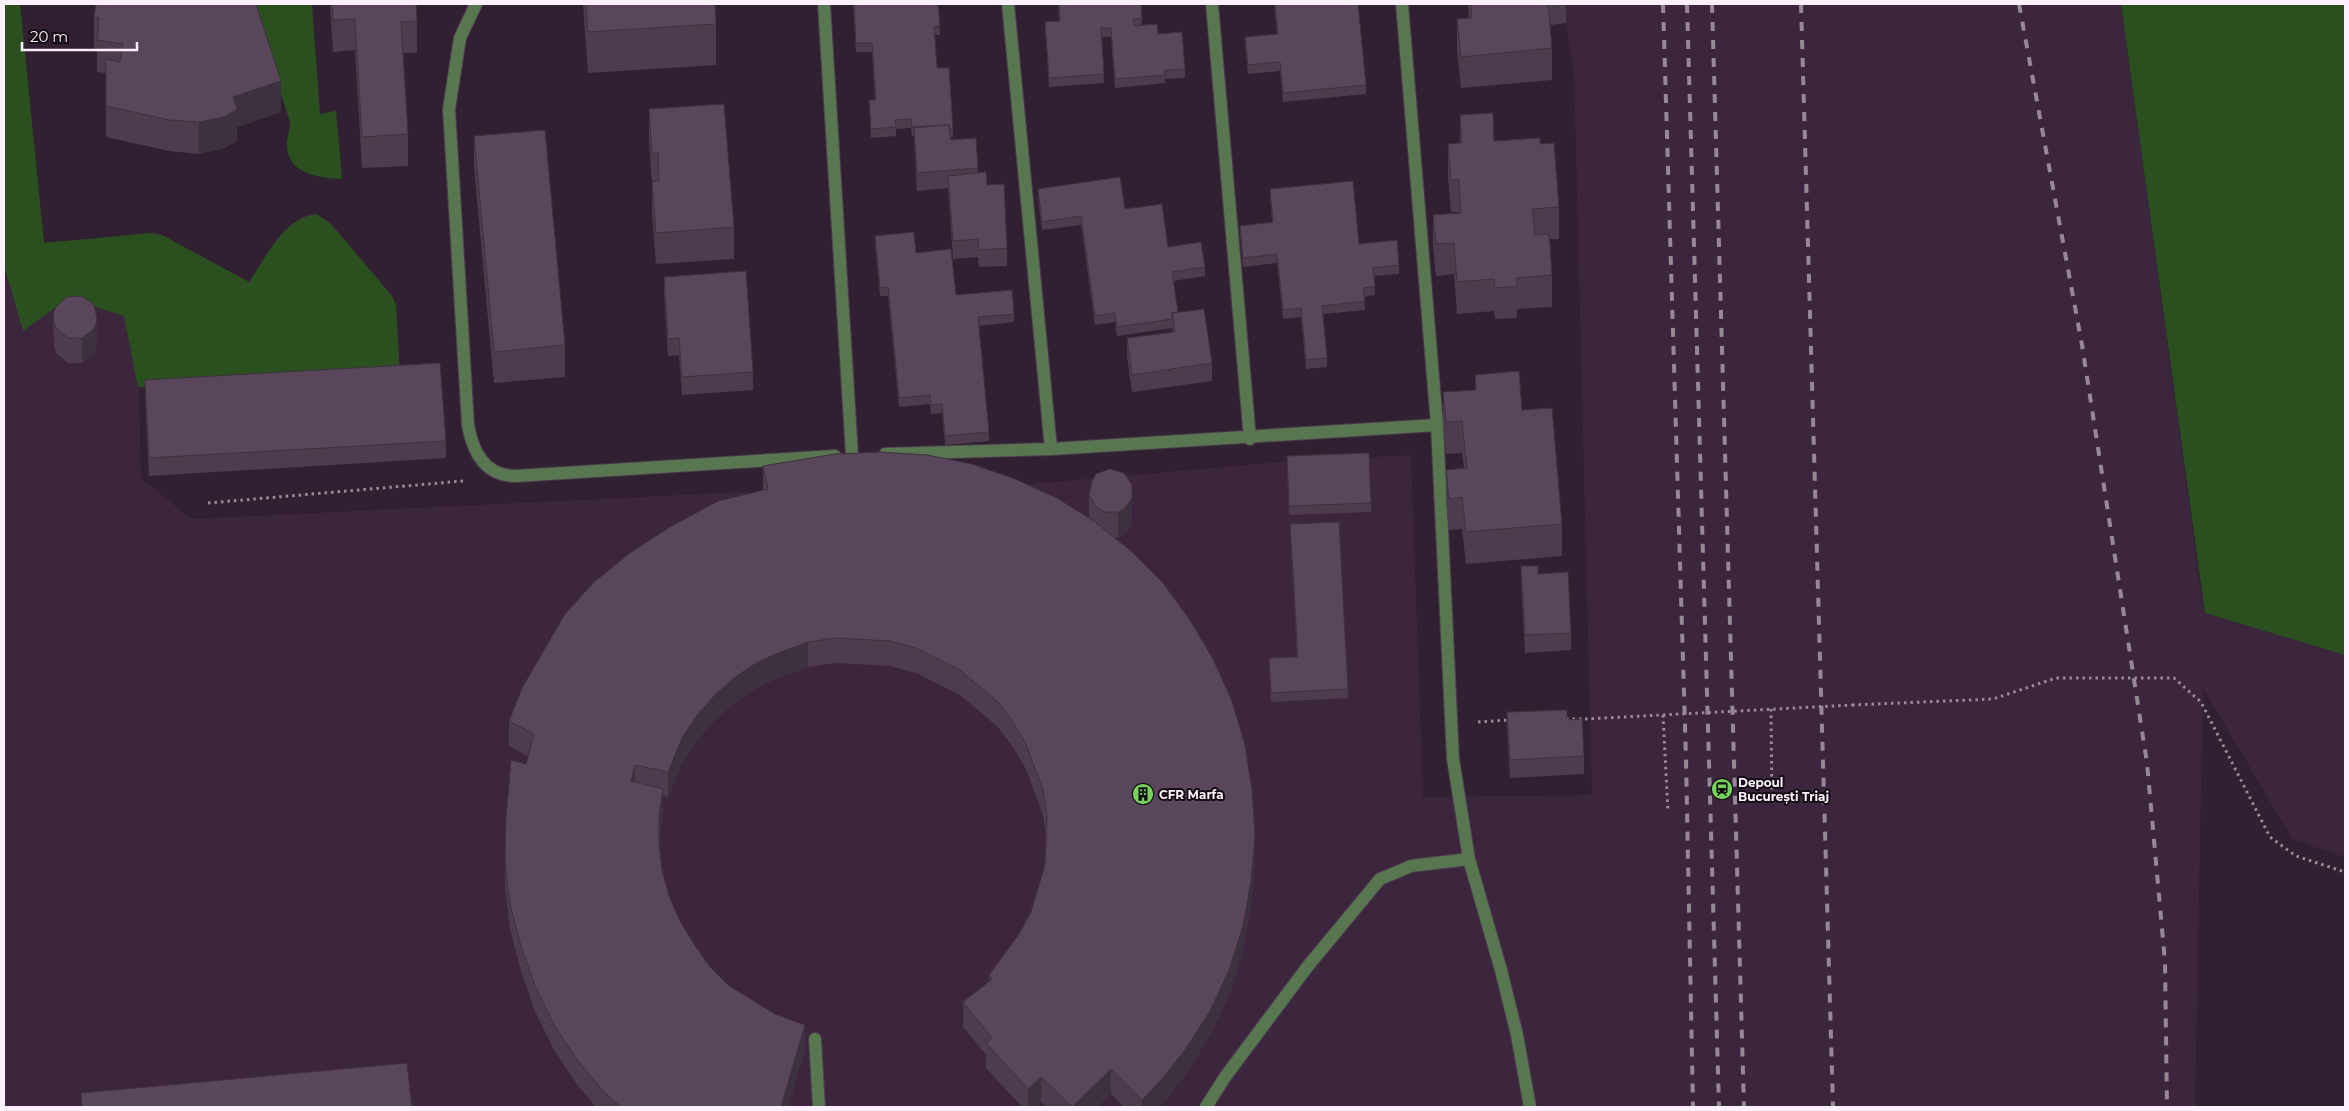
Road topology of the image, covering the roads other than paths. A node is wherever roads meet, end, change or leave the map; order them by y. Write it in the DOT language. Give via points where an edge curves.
graph roads {
  1 [pos="476,4"];
  2 [pos="824,4"];
  3 [pos="1008,4"];
  4 [pos="1212,4"];
  5 [pos="1402,4"];
  6 [pos="1437,425"];
  7 [pos="1250,438"];
  8 [pos="1050,449"];
  9 [pos="862,454"];
  10 [pos="1469,859"];
  11 [pos="815,1038"];
  12 [pos="819,1107"];
  13 [pos="1206,1107"];
  14 [pos="1530,1107"];
  1 -- 9 [label="street" via="460,38 449,109 468,426 471,443 483,464 499,474 516,476"];
  2 -- 9 [label="street"];
  3 -- 8 [label="street"];
  4 -- 7 [label="street"];
  5 -- 6 [label="street"];
  6 -- 7 [label="street"];
  6 -- 10 [label="street" via="1452,760"];
  7 -- 8 [label="street"];
  8 -- 9 [label="street"];
  10 -- 13 [label="street" via="1411,866 1380,880 1308,966"];
  10 -- 14 [label="street" via="1517,1035"];
  11 -- 12 [label="street"];
}
